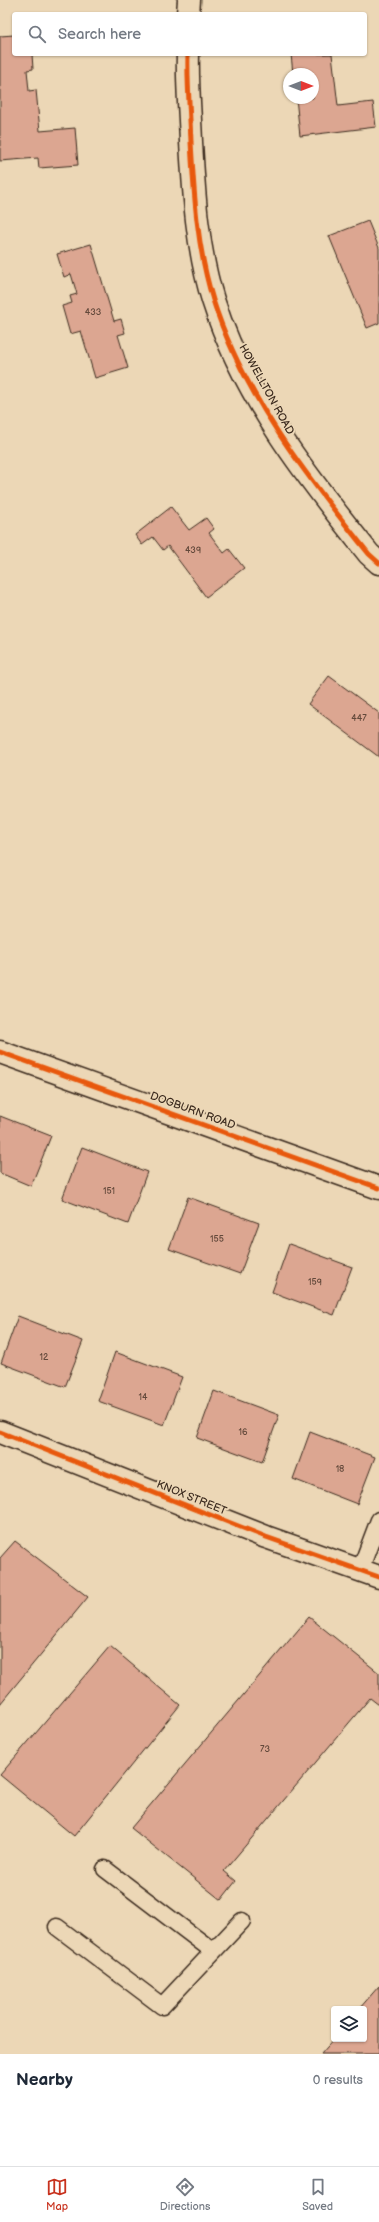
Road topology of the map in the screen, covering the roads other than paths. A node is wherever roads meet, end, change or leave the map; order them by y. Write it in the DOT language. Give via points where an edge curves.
graph roads {
  1 [pos="189,0"];
  2 [pos="188,12"];
  3 [pos="188,56"];
  4 [pos="379,563"];
  5 [pos="0,1052"];
  6 [pos="379,1188"];
  7 [pos="0,1432"];
  8 [pos="379,1520"];
  9 [pos="370,1574"];
  10 [pos="105,1869"];
  11 [pos="242,1921"];
  12 [pos="57,1927"];
  13 [pos="213,1951"];
  1 -- 2 [label="street"];
  3 -- 4 [label="street, HOWELLTON ROAD" via="199,244 213,301 236,358 266,412 312,483"];
  5 -- 6 [label="street, DOGBURN ROAD"];
  7 -- 9 [label="street, KNOX STREET" via="266,1537"];
  8 -- 9 [label="lane"];
  10 -- 13 [label="lane"];
  11 -- 13 [label="lane"];
  12 -- 13 [label="lane" via="162,2006"];
}
